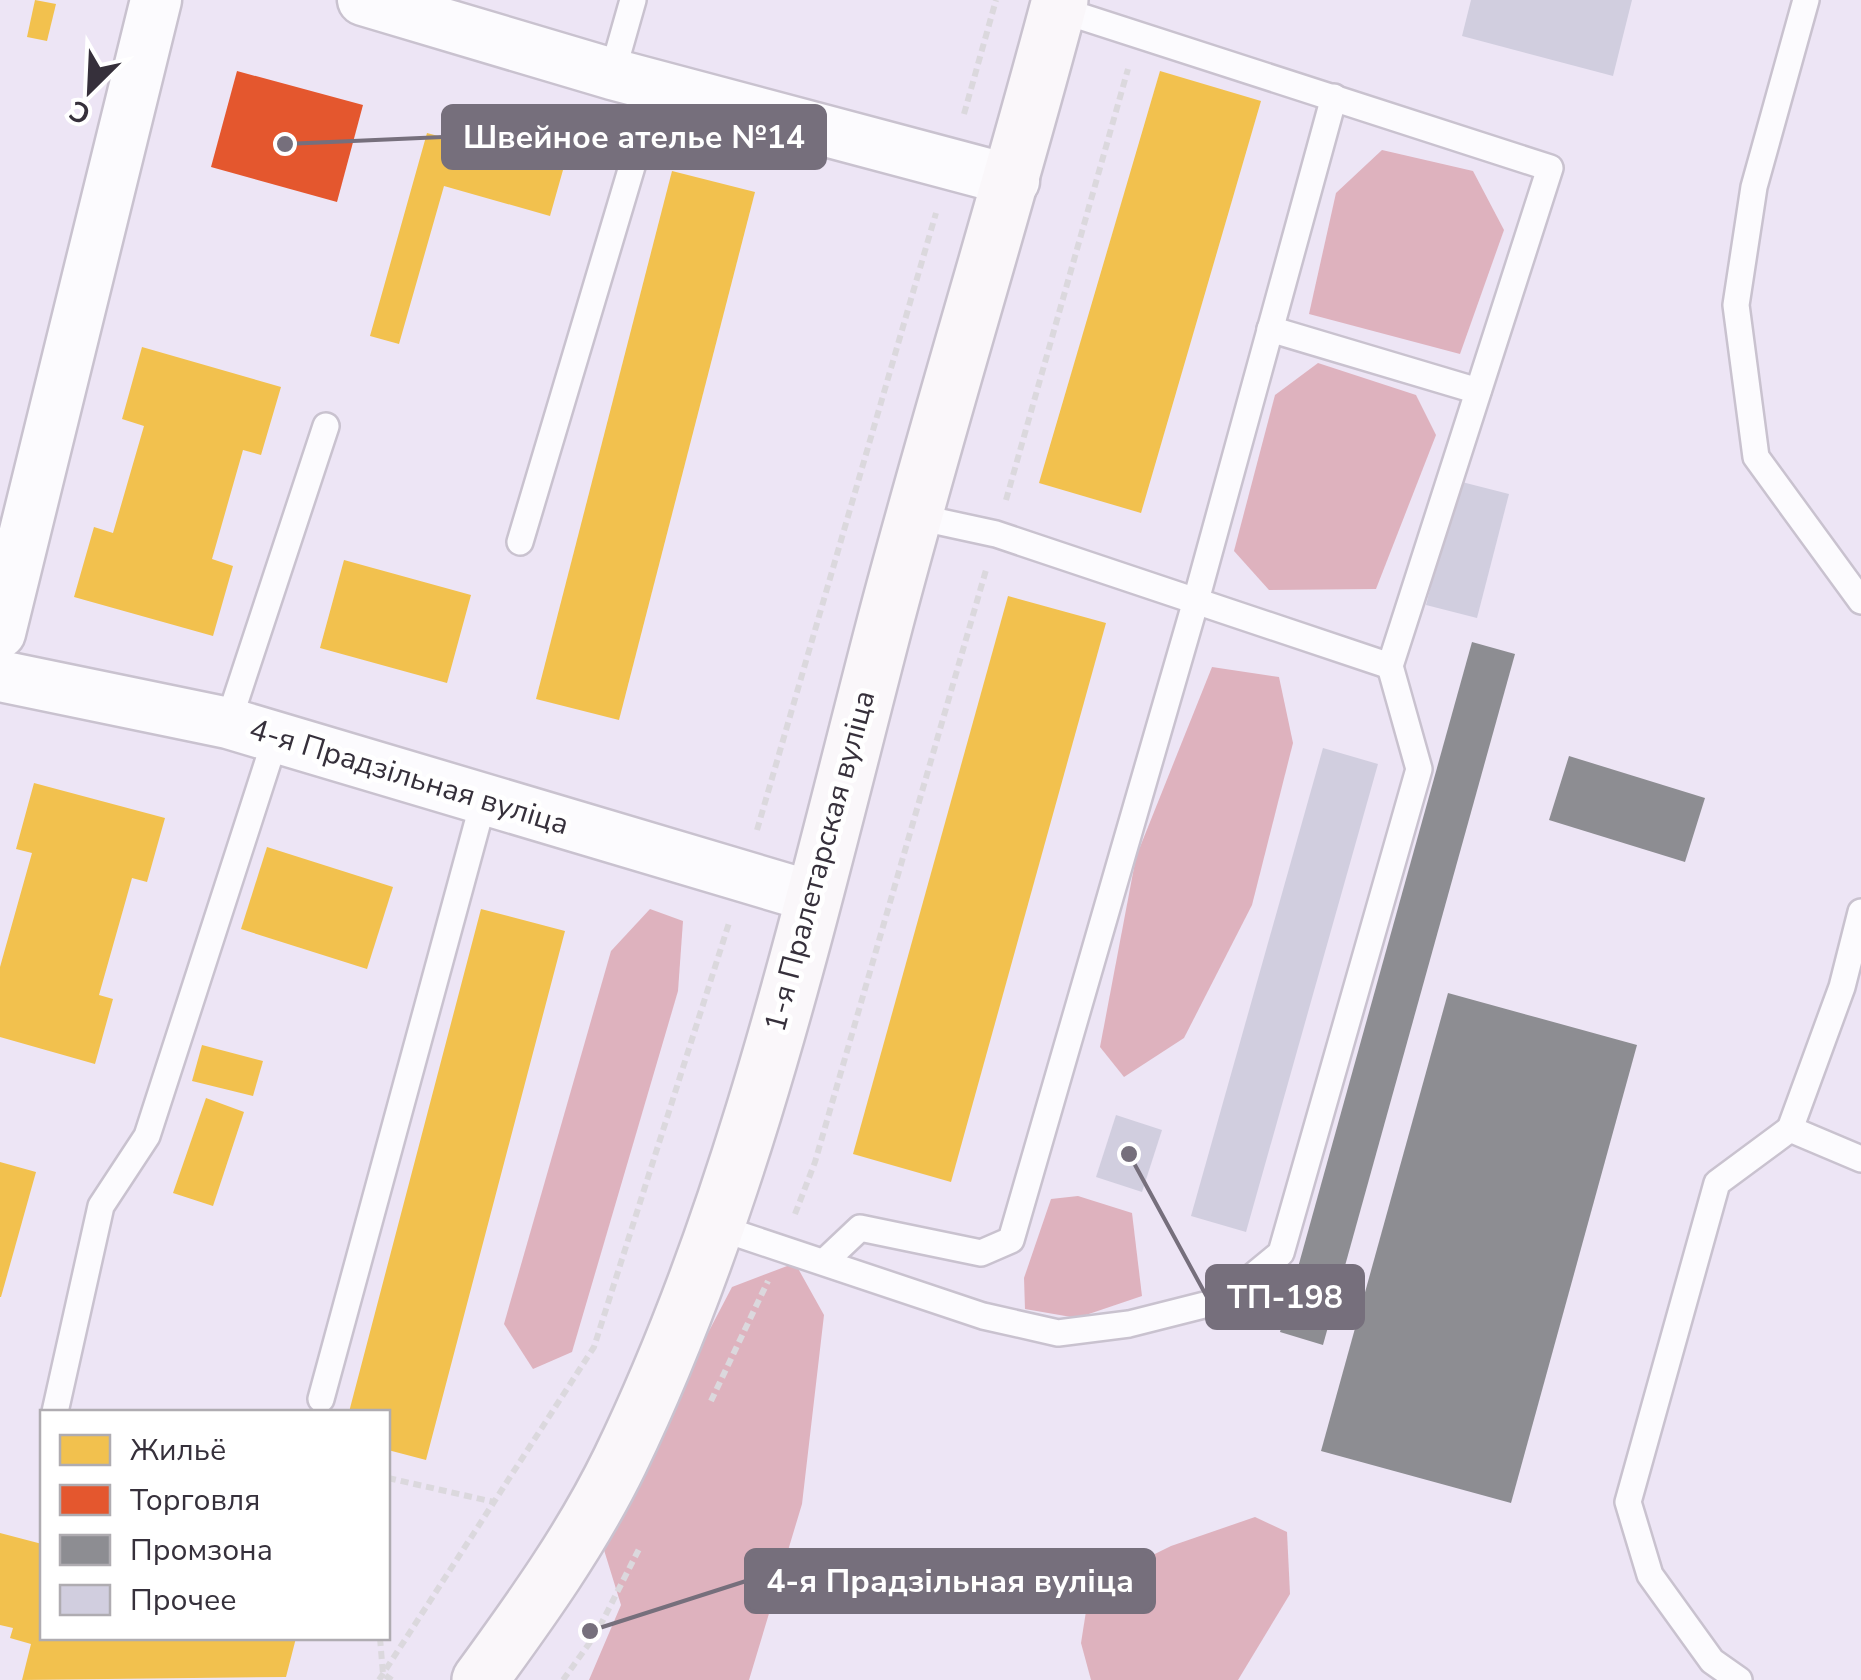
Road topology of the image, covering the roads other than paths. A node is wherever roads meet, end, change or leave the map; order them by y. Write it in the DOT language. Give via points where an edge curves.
graph roads {
  1 [pos="156,0"];
  2 [pos="632,0"];
  3 [pos="1806,0"];
  4 [pos="385,3"];
  5 [pos="1059,4"];
  6 [pos="634,80"];
  7 [pos="1334,97"];
  8 [pos="1014,181"];
  9 [pos="1270,329"];
  10 [pos="1478,390"];
  11 [pos="326,426"];
  12 [pos="913,516"];
  13 [pos="520,542"];
  14 [pos="1861,601"];
  15 [pos="1195,604"];
  16 [pos="0,634"];
  17 [pos="1390,666"];
  18 [pos="0,676"];
  19 [pos="228,722"];
  20 [pos="276,737"];
  21 [pos="484,800"];
  22 [pos="813,897"];
  23 [pos="1861,912"];
  24 [pos="1790,1129"];
  25 [pos="1861,1159"];
  26 [pos="717,1227"];
  27 [pos="824,1262"];
  28 [pos="322,1399"];
  29 [pos="55,1410"];
  30 [pos="480,1680"];
  31 [pos="1740,1680"];
  1 -- 16 [label="street"];
  2 -- 6 [label="lane"];
  3 -- 14 [label="lane" via="1754,188 1736,305 1756,457"];
  4 -- 6 [label="street"];
  5 -- 7 [label="lane" via="1138,36"];
  5 -- 8 [label="main road, 1-я Пралетарская вуліца"];
  6 -- 8 [label="street"];
  6 -- 13 [label="lane"];
  7 -- 9 [label="lane"];
  7 -- 10 [label="lane" via="1550,168"];
  8 -- 12 [label="main road, 1-я Пралетарская вуліца"];
  9 -- 10 [label="lane"];
  9 -- 15 [label="lane"];
  10 -- 17 [label="lane"];
  11 -- 19 [label="lane"];
  12 -- 15 [label="lane" via="996,534"];
  12 -- 22 [label="main road, 1-я Пралетарская вуліца"];
  15 -- 17 [label="lane"];
  15 -- 27 [label="lane" via="1011,1240 981,1253 860,1228"];
  17 -- 27 [label="lane" via="1419,769 1281,1253 1224,1300 1129,1324 1058,1333 984,1316"];
  18 -- 19 [label="street, 4-я Прадзільная вуліца"];
  19 -- 20 [label="street, 4-я Прадзільная вуліца"];
  20 -- 21 [label="street, 4-я Прадзільная вуліца"];
  20 -- 29 [label="lane" via="147,1136 101,1206"];
  21 -- 22 [label="street, 4-я Прадзільная вуліца"];
  21 -- 28 [label="lane"];
  22 -- 26 [label="main road, 1-я Пралетарская вуліца"];
  23 -- 24 [label="lane" via="1842,987"];
  24 -- 25 [label="lane"];
  24 -- 31 [label="lane" via="1717,1183 1628,1502 1650,1576 1712,1661"];
  26 -- 27 [label="lane"];
  26 -- 30 [label="main road, 1-я Пралетарская вуліца" via="620,1463 540,1598"];
}
